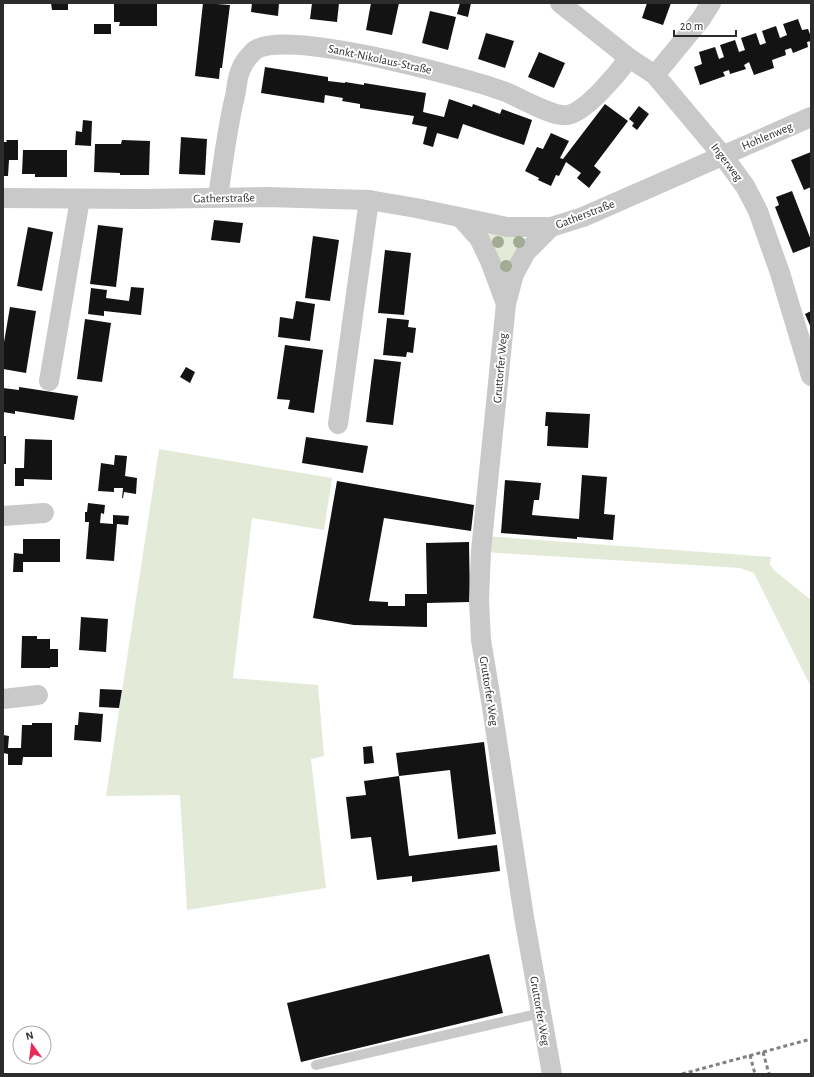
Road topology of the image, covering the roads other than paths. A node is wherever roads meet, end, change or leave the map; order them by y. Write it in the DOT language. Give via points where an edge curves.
graph roads {
  1 [pos="560,3"];
  2 [pos="708,4"];
  3 [pos="629,58"];
  4 [pos="655,75"];
  5 [pos="811,117"];
  6 [pos="723,156"];
  7 [pos="218,197"];
  8 [pos="3,198"];
  9 [pos="80,199"];
  10 [pos="369,200"];
  11 [pos="461,218"];
  12 [pos="551,227"];
  13 [pos="506,304"];
  14 [pos="811,376"];
  15 [pos="49,380"];
  16 [pos="338,424"];
  17 [pos="44,513"];
  18 [pos="3,516"];
  19 [pos="38,695"];
  20 [pos="3,699"];
  21 [pos="541,1013"];
  22 [pos="316,1065"];
  23 [pos="552,1074"];
  1 -- 3 [label="street, Ingerweg"];
  2 -- 4 [label="street" via="701,19"];
  3 -- 4 [label="street, Ingerweg"];
  3 -- 7 [label="street, Sankt-Nikolaus-Straße" via="586,105 567,116 502,91 418,66 322,47 273,44 254,50 241,69 230,117"];
  4 -- 6 [label="street, Ingerweg"];
  5 -- 6 [label="street, Hohlenweg"];
  6 -- 12 [label="street, Gatherstraße" via="583,217"];
  6 -- 14 [label="street, Ingerweg" via="745,186 758,211"];
  7 -- 9 [label="street, Gatherstraße"];
  7 -- 10 [label="street, Gatherstraße"];
  8 -- 9 [label="street, Gatherstraße"];
  9 -- 15 [label="street"];
  10 -- 11 [label="street, Gatherstraße"];
  10 -- 16 [label="street"];
  11 -- 12 [label="street, Gatherstraße" via="507,227"];
  11 -- 13 [label="street, Gruttorfer Weg" via="479,238"];
  12 -- 13 [label="street, Gruttorfer Weg" via="526,252 514,274"];
  13 -- 21 [label="street, Gruttorfer Weg" via="481,551 479,600 481,640"];
  17 -- 18 [label="street"];
  19 -- 20 [label="street"];
  21 -- 22 [label="lane"];
  21 -- 23 [label="street, Gruttorfer Weg"];
}
